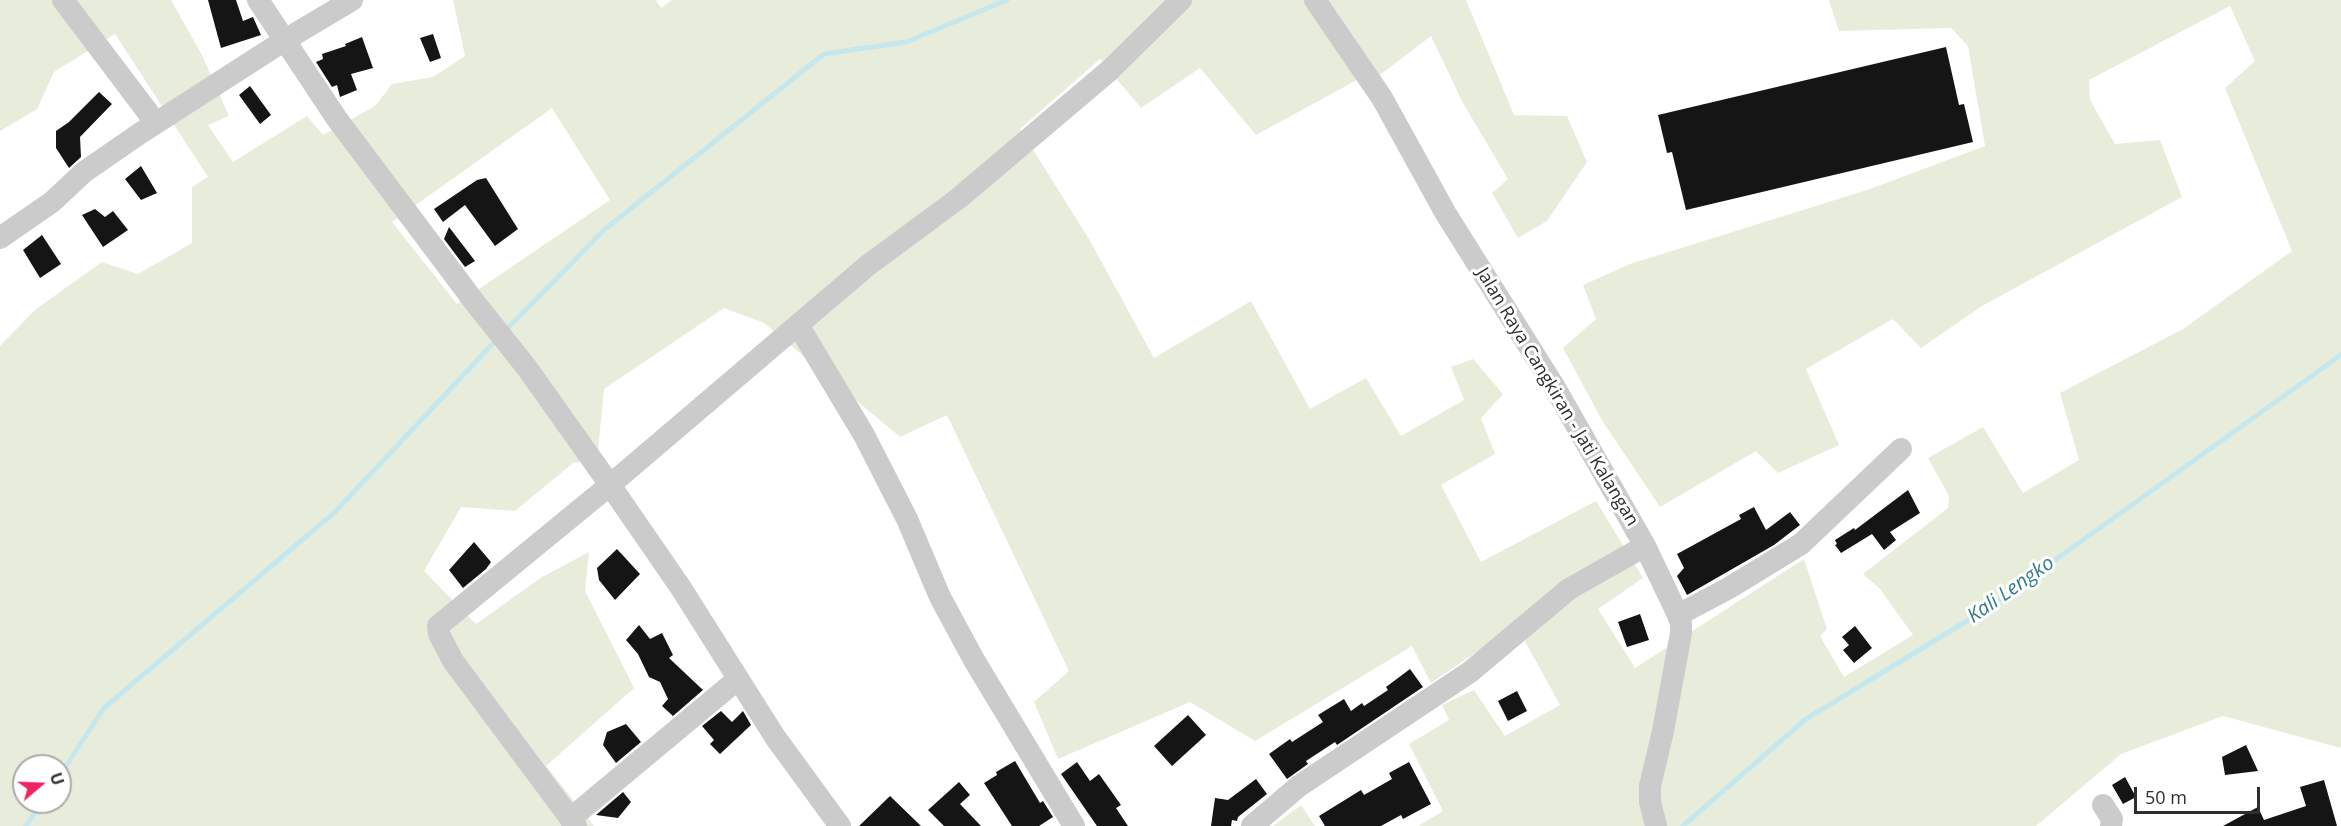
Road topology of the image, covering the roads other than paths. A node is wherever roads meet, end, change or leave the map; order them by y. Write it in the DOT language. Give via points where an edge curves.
graph roads {
  1 [pos="63,0"];
  2 [pos="258,0"];
  3 [pos="352,0"];
  4 [pos="1181,0"];
  5 [pos="1315,0"];
  6 [pos="285,40"];
  7 [pos="156,123"];
  8 [pos="0,238"];
  9 [pos="798,325"];
  10 [pos="1901,449"];
  11 [pos="610,485"];
  12 [pos="1645,546"];
  13 [pos="1678,615"];
  14 [pos="738,679"];
  15 [pos="573,822"];
  16 [pos="840,826"];
  17 [pos="1074,826"];
  18 [pos="1252,826"];
  19 [pos="1656,826"];
  1 -- 7 [label="street"];
  2 -- 6 [label="street"];
  3 -- 6 [label="street"];
  4 -- 9 [label="street" via="1110,70 959,198 867,266"];
  5 -- 12 [label="street, Jalan Raya Cangkiran - Jati Kalangan" via="1382,98 1446,214 1554,386"];
  6 -- 7 [label="street"];
  6 -- 11 [label="street" via="337,119 527,368"];
  7 -- 8 [label="street" via="84,172 52,202"];
  9 -- 11 [label="street"];
  9 -- 17 [label="street" via="864,435 974,660"];
  10 -- 13 [label="street" via="1801,544"];
  11 -- 14 [label="street"];
  11 -- 15 [label="street" via="438,626 453,661"];
  12 -- 13 [label="street, Jalan Raya Cangkiran - Jati Kalangan"];
  12 -- 18 [label="street" via="1569,589 1470,672 1299,786"];
  13 -- 19 [label="street, Jalan Raya Cangkiran - Jati Kalangan" via="1681,633 1650,786"];
  14 -- 15 [label="street"];
  14 -- 16 [label="street"];
}
